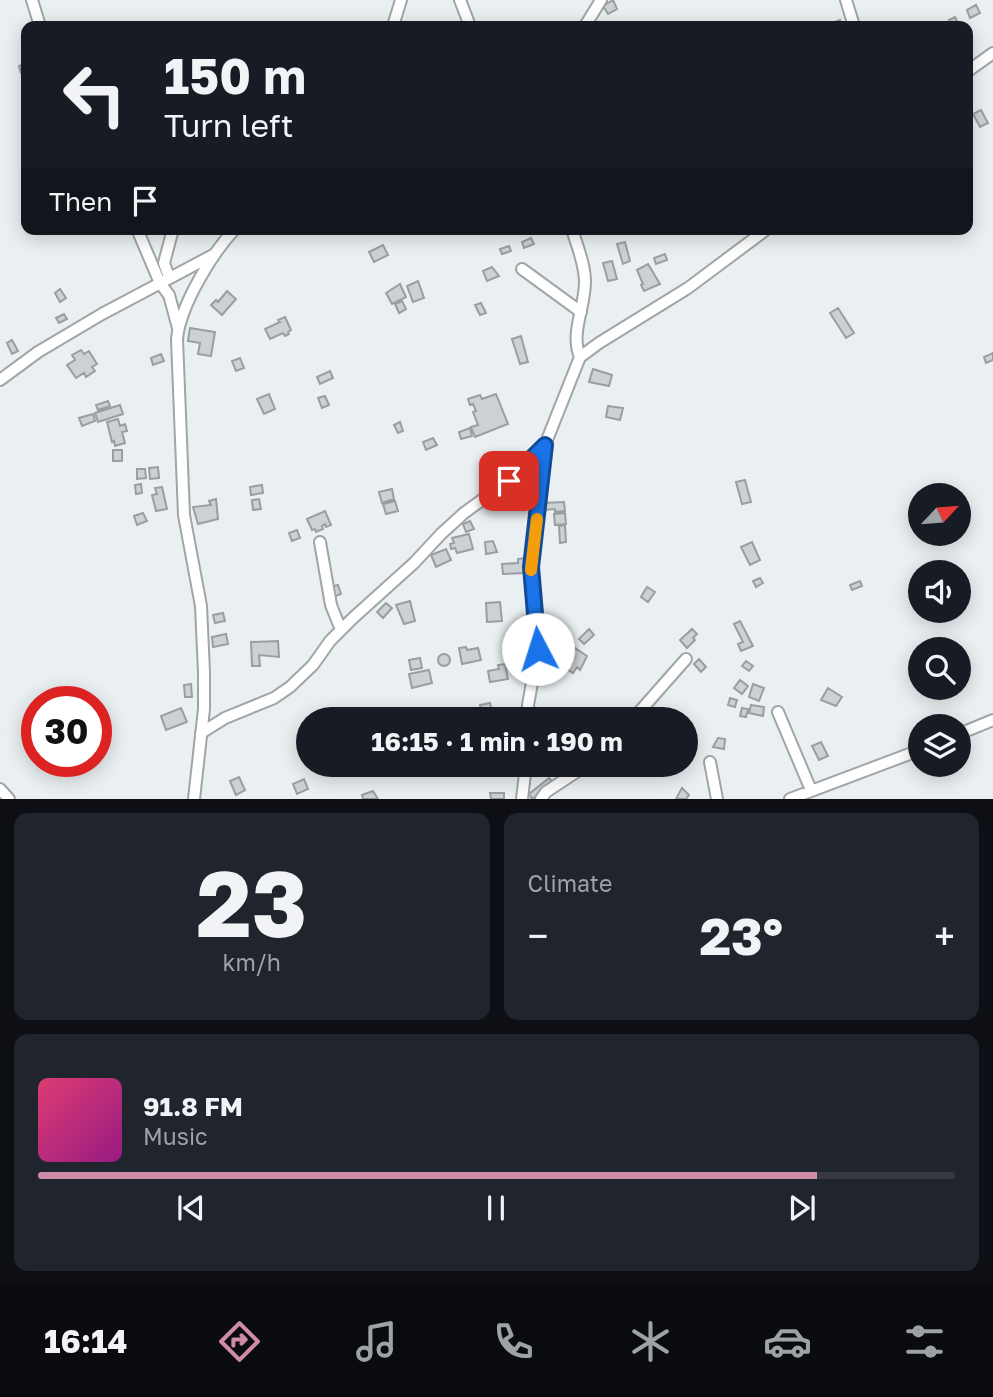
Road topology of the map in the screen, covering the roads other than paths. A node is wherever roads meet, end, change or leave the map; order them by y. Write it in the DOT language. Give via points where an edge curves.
graph roads {
  1 [pos="32,0"];
  2 [pos="401,0"];
  3 [pos="460,0"];
  4 [pos="601,0"];
  5 [pos="846,0"];
  6 [pos="38,21"];
  7 [pos="395,21"];
  8 [pos="468,21"];
  9 [pos="588,21"];
  10 [pos="852,21"];
  11 [pos="993,53"];
  12 [pos="973,67"];
  13 [pos="140,235"];
  14 [pos="171,235"];
  15 [pos="229,235"];
  16 [pos="574,235"];
  17 [pos="759,235"];
  18 [pos="215,254"];
  19 [pos="522,269"];
  20 [pos="164,280"];
  21 [pos="580,312"];
  22 [pos="178,328"];
  23 [pos="580,358"];
  24 [pos="0,380"];
  25 [pos="545,445"];
  26 [pos="320,542"];
  27 [pos="341,630"];
  28 [pos="686,659"];
  29 [pos="528,707"];
  30 [pos="643,707"];
  31 [pos="778,712"];
  32 [pos="993,720"];
  33 [pos="971,729"];
  34 [pos="201,733"];
  35 [pos="908,755"];
  36 [pos="710,762"];
  37 [pos="525,777"];
  38 [pos="568,777"];
  39 [pos="0,789"];
  40 [pos="811,790"];
  41 [pos="9,799"];
  42 [pos="194,799"];
  43 [pos="522,799"];
  44 [pos="541,799"];
  45 [pos="717,799"];
  46 [pos="790,799"];
  1 -- 6 [label="street"];
  2 -- 7 [label="street"];
  3 -- 8 [label="street"];
  4 -- 9 [label="street"];
  5 -- 10 [label="street"];
  11 -- 12 [label="street"];
  13 -- 20 [label="street"];
  14 -- 20 [label="street"];
  15 -- 18 [label="street"];
  16 -- 21 [label="street" via="584,272"];
  17 -- 23 [label="street"];
  18 -- 20 [label="street"];
  18 -- 22 [label="street"];
  19 -- 21 [label="street"];
  20 -- 22 [label="street"];
  20 -- 24 [label="street" via="47,347"];
  21 -- 23 [label="street" via="575,340"];
  22 -- 34 [label="street" via="184,515 201,606"];
  23 -- 25 [label="street"];
  25 -- 27 [label="street" via="509,481 464,513"];
  25 -- 29 [label="street" via="531,567 538,649"];
  26 -- 27 [label="street" via="331,605"];
  27 -- 34 [label="street" via="290,687"];
  28 -- 30 [label="street"];
  31 -- 40 [label="street"];
  32 -- 33 [label="street"];
  34 -- 42 [label="street"];
  35 -- 40 [label="street"];
  36 -- 45 [label="street"];
  37 -- 43 [label="street"];
  38 -- 44 [label="street"];
  39 -- 41 [label="street"];
  40 -- 46 [label="street"];
}
